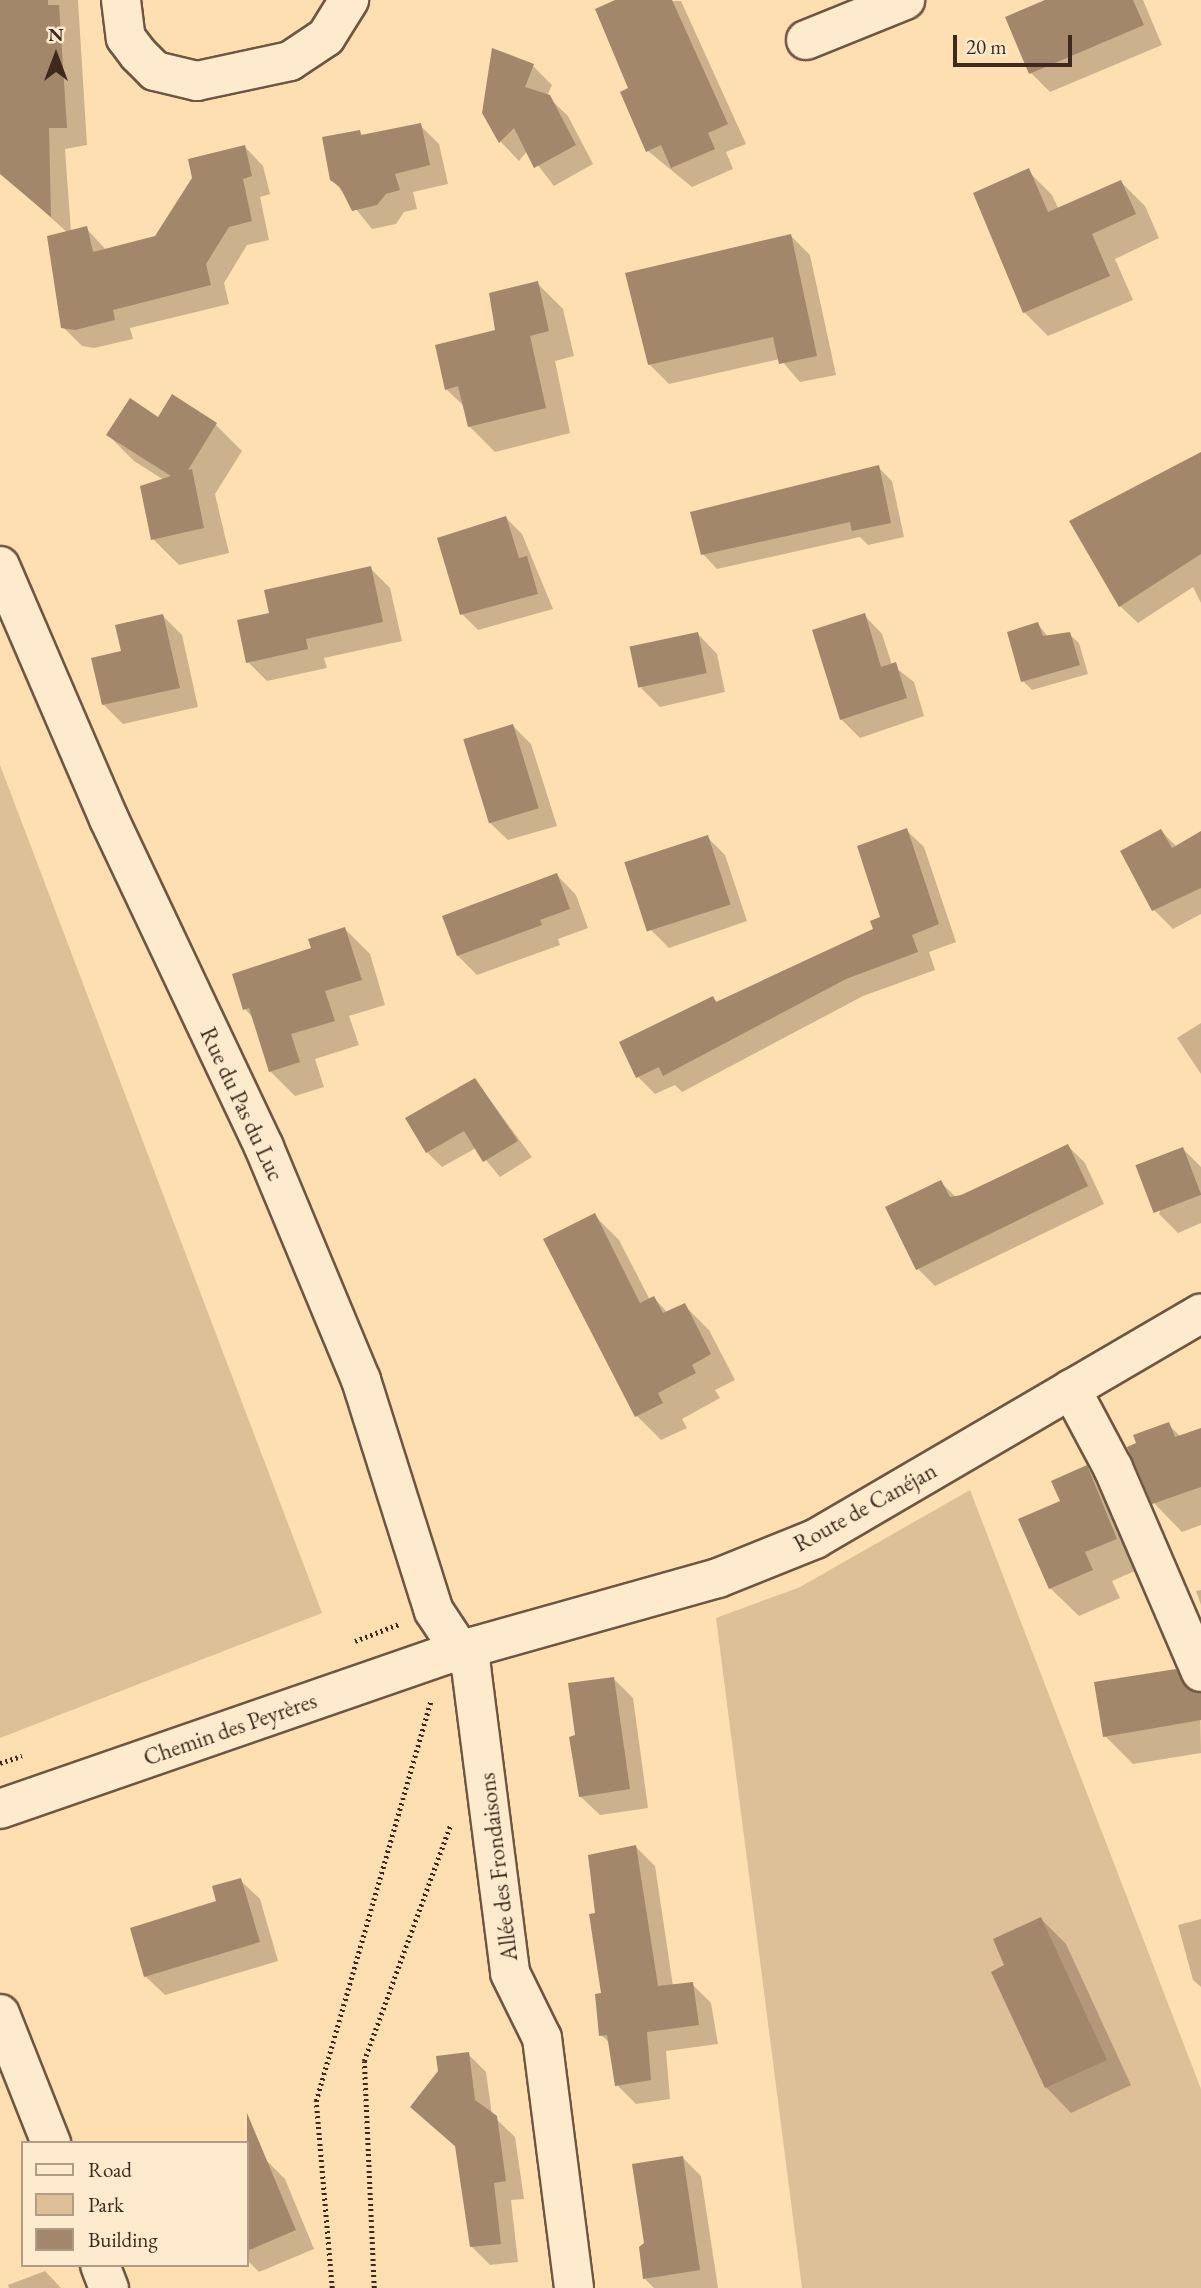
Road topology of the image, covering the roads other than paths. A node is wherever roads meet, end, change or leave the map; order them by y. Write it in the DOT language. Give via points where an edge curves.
graph roads {
  1 [pos="121,0"];
  2 [pos="349,0"];
  3 [pos="905,0"];
  4 [pos="806,40"];
  5 [pos="0,566"];
  6 [pos="1201,1313"];
  7 [pos="1071,1390"];
  8 [pos="452,1653"];
  9 [pos="1201,1672"];
  10 [pos="0,1809"];
  11 [pos="0,2014"];
  12 [pos="50,2141"];
  13 [pos="101,2267"];
  14 [pos="109,2288"];
  15 [pos="574,2288"];
  1 -- 2 [label="street" via="127,38 138,54 155,71 197,81 290,61 326,37"];
  3 -- 4 [label="street"];
  5 -- 8 [label="street, Rue du Pas du Luc" via="109,819 264,1147 361,1380 433,1611"];
  6 -- 7 [label="street, Route de Canéjan"];
  7 -- 8 [label="street, Route de Canéjan" via="815,1539 718,1578"];
  7 -- 9 [label="street" via="1113,1468"];
  8 -- 10 [label="street, Chemin des Peyrères"];
  8 -- 15 [label="street, Allée des Frondaisons" via="471,1667 510,1973 542,2038"];
  11 -- 12 [label="street"];
  13 -- 14 [label="street"];
}
